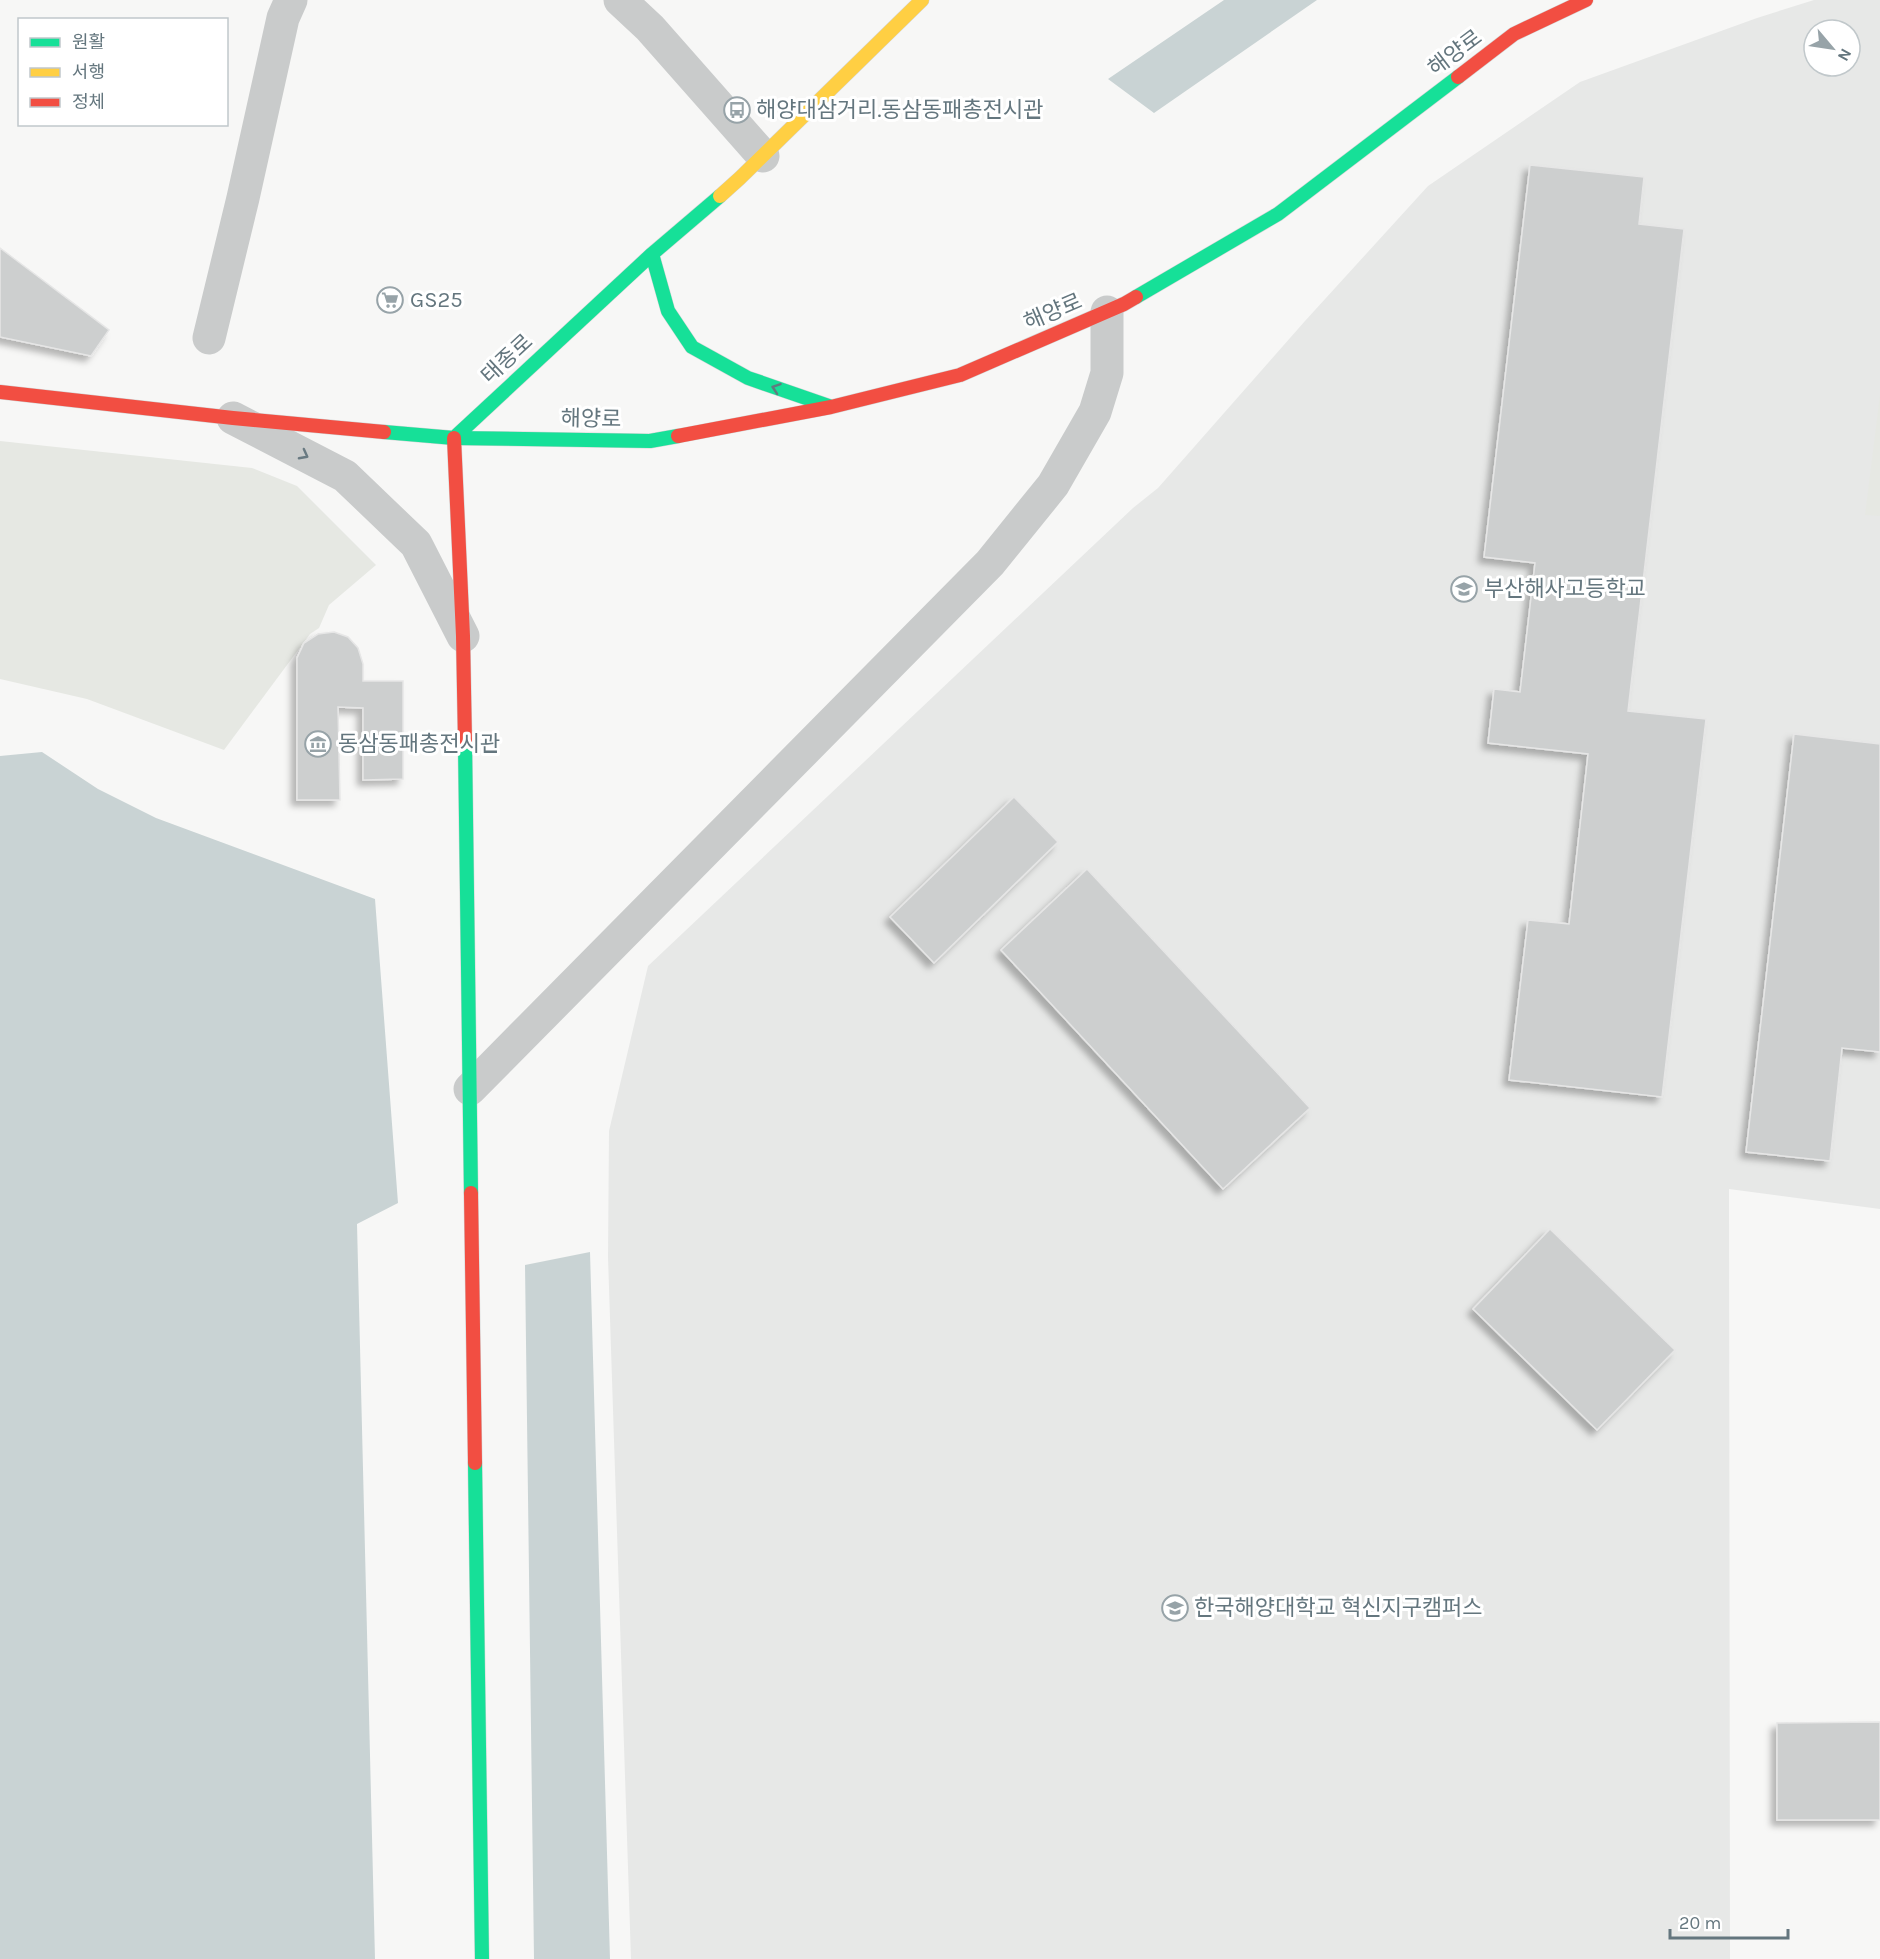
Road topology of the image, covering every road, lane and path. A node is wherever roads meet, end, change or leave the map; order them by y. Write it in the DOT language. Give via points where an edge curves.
graph roads {
  1 [pos="620,0"];
  2 [pos="922,0"];
  3 [pos="1586,0"];
  4 [pos="281,6"];
  5 [pos="763,156"];
  6 [pos="652,254"];
  7 [pos="1107,312"];
  8 [pos="209,338"];
  9 [pos="0,392"];
  10 [pos="831,406"];
  11 [pos="233,418"];
  12 [pos="453,438"];
  13 [pos="464,636"];
  14 [pos="470,1089"];
  15 [pos="482,1959"];
  1 -- 5 [label="street" via="650,28"];
  2 -- 5 [label="main road, 태종로"];
  3 -- 7 [label="main road, 해양로" via="1514,34 1278,214"];
  4 -- 8 [label="street" via="243,198"];
  5 -- 6 [label="main road, 태종로"];
  10 -- 6 [label="main road, one-way" via="748,378 692,347 668,311"];
  6 -- 12 [label="main road, 태종로"];
  7 -- 10 [label="main road, 해양로" via="960,375"];
  7 -- 14 [label="street" via="1107,373 1095,412 1053,484 990,563"];
  9 -- 11 [label="main road"];
  10 -- 12 [label="main road, 해양로" via="650,441"];
  11 -- 12 [label="main road"];
  11 -- 13 [label="street, one-way" via="345,476 416,544"];
  12 -- 13 [label="main road"];
  13 -- 14 [label="main road"];
  14 -- 15 [label="main road"];
}
